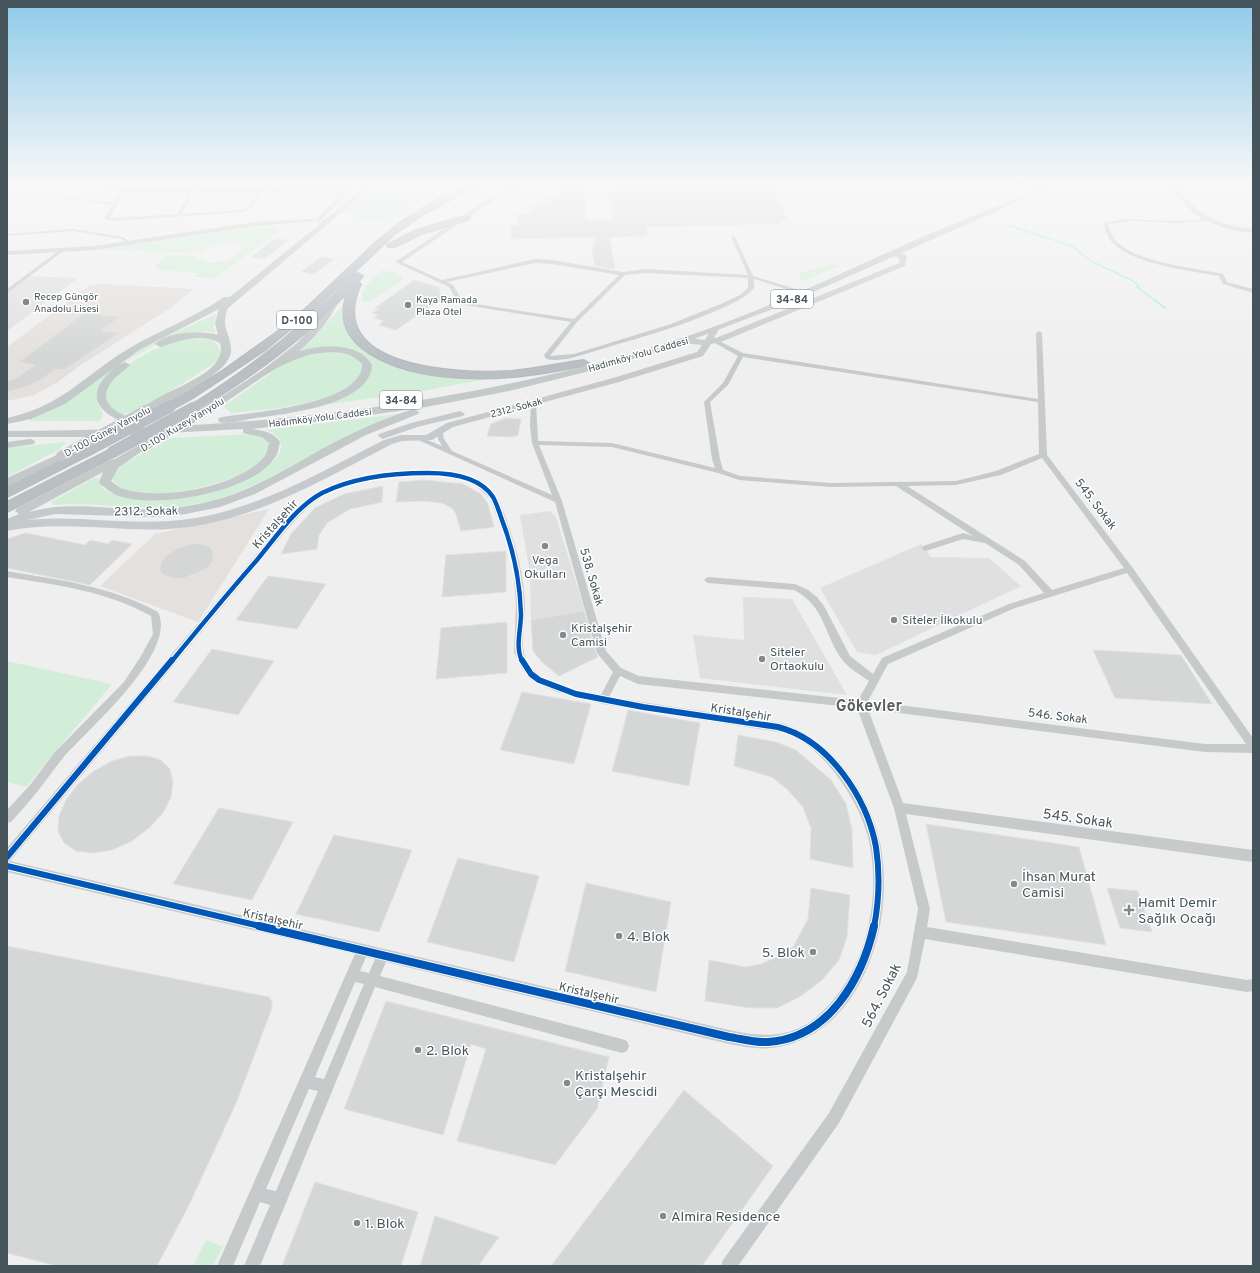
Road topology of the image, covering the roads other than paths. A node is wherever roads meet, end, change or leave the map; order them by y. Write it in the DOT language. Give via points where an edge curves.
graph roads {
  1 [pos="141,241"];
  2 [pos="294,241"];
  3 [pos="373,241"];
  4 [pos="381,241"];
  5 [pos="396,241"];
  6 [pos="399,241"];
  7 [pos="427,241"];
  8 [pos="735,241"];
  9 [pos="909,241"];
  10 [pos="922,241"];
  11 [pos="1115,241"];
  12 [pos="129,243"];
  13 [pos="391,245"];
  14 [pos="63,250"];
  15 [pos="895,253"];
  16 [pos="8,254"];
  17 [pos="365,269"];
  18 [pos="623,274"];
  19 [pos="751,277"];
  20 [pos="444,281"];
  21 [pos="253,282"];
  22 [pos="796,290"];
  23 [pos="7,291"];
  24 [pos="1253,291"];
  25 [pos="334,301"];
  26 [pos="575,321"];
  27 [pos="715,330"];
  28 [pos="1039,333"];
  29 [pos="225,342"];
  30 [pos="707,342"];
  31 [pos="673,344"];
  32 [pos="741,355"];
  33 [pos="584,363"];
  34 [pos="266,372"];
  35 [pos="206,377"];
  36 [pos="513,386"];
  37 [pos="1041,400"];
  38 [pos="533,402"];
  39 [pos="7,421"];
  40 [pos="215,421"];
  41 [pos="429,421"];
  42 [pos="416,424"];
  43 [pos="152,425"];
  44 [pos="7,427"];
  45 [pos="188,430"];
  46 [pos="440,430"];
  47 [pos="7,434"];
  48 [pos="88,434"];
  49 [pos="418,438"];
  50 [pos="535,443"];
  51 [pos="7,445"];
  52 [pos="143,447"];
  53 [pos="449,451"];
  54 [pos="1043,456"];
  55 [pos="720,471"];
  56 [pos="324,473"];
  57 [pos="898,484"];
  58 [pos="8,485"];
  59 [pos="558,501"];
  60 [pos="7,508"];
  61 [pos="7,520"];
  62 [pos="7,524"];
  63 [pos="7,527"];
  64 [pos="989,542"];
  65 [pos="926,548"];
  66 [pos="1129,569"];
  67 [pos="7,574"];
  68 [pos="708,580"];
  69 [pos="1050,594"];
  70 [pos="618,672"];
  71 [pos="874,679"];
  72 [pos="603,700"];
  73 [pos="861,704"];
  74 [pos="1253,747"];
  75 [pos="899,808"];
  76 [pos="7,818"];
  77 [pos="1253,856"];
  78 [pos="7,857"];
  79 [pos="7,866"];
  80 [pos="920,932"];
  81 [pos="363,950"];
  82 [pos="383,954"];
  83 [pos="352,975"];
  84 [pos="372,980"];
  85 [pos="1253,985"];
  86 [pos="622,1046"];
  87 [pos="306,1081"];
  88 [pos="327,1087"];
  89 [pos="256,1194"];
  90 [pos="280,1200"];
  91 [pos="225,1266"];
  92 [pos="252,1266"];
  93 [pos="729,1266"];
  1 -- 12 [label="street"];
  2 -- 21 [label="main road"];
  3 -- 35 [label="highway" via="271,331"];
  4 -- 58 [label="highway, D-100, bridge" via="310,309 226,373 84,453"];
  5 -- 13 [label="highway, D-100"];
  6 -- 13 [label="highway"];
  7 -- 20 [label="street" via="398,262"];
  8 -- 19 [label="street"];
  9 -- 22 [label="main road, Hadımköy Yolu Caddesi / 34-84"];
  10 -- 15 [label="main road, Hadımköy Yolu Caddesi / 34-84"];
  11 -- 24 [label="street" via="1136,255 1221,275 1225,283"];
  12 -- 14 [label="street"];
  13 -- 17 [label="highway, D-100"];
  14 -- 16 [label="street"];
  14 -- 23 [label="street"];
  15 -- 27 [label="main road, Hadımköy Yolu Caddesi / 34-84"];
  15 -- 30 [label="street, 2312. Sokak" via="904,258 902,264"];
  17 -- 25 [label="highway, D-100"];
  17 -- 33 [label="highway" via="347,306 348,324 357,337 374,352 398,362 434,371 482,375 526,372"];
  18 -- 19 [label="street" via="646,271"];
  18 -- 20 [label="street" via="552,262 535,262"];
  18 -- 26 [label="street"];
  19 -- 22 [label="street"];
  19 -- 26 [label="street" via="751,288 742,296 676,326 585,352 555,359 548,358 551,349"];
  20 -- 26 [label="street" via="452,286 461,303"];
  21 -- 29 [label="main road" via="230,301 220,316"];
  21 -- 39 [label="main road" via="210,311 121,357 59,405 32,416"];
  22 -- 33 [label="main road, Hadımköy Yolu Caddesi / 34-84" via="687,333"];
  25 -- 34 [label="main road, D-100 Kuzey Yanyolu" via="330,312 314,332"];
  25 -- 60 [label="highway, D-100, bridge" via="272,356 195,407"];
  27 -- 30 [label="street, 2312. Sokak"];
  27 -- 31 [label="main road, Hadımköy Yolu Caddesi / 34-84"];
  28 -- 37 [label="street"];
  29 -- 35 [label="main road, D-100 Güney Yanyolu" via="227,355"];
  29 -- 43 [label="main road" via="215,336 200,334 175,339 142,353 109,379 103,393 104,405 108,411 127,422"];
  30 -- 31 [label="street, 2312. Sokak"];
  30 -- 32 [label="street"];
  30 -- 38 [label="street, 2312. Sokak" via="700,354 686,359"];
  30 -- 41 [label="street, 2312. Sokak" via="692,352 628,371"];
  31 -- 36 [label="main road, Hadımköy Yolu Caddesi / 34-84" via="591,368"];
  32 -- 37 [label="street"];
  32 -- 55 [label="street" via="726,384 707,402"];
  33 -- 40 [label="main road, Hadımköy Yolu Caddesi / 34-84" via="416,398 308,413"];
  34 -- 40 [label="main road" via="290,357 323,350 346,350 365,361 367,376 360,384 333,398"];
  34 -- 52 [label="main road, D-100 Kuzey Yanyolu, bridge"];
  35 -- 58 [label="main road, D-100 Güney Yanyolu, bridge"];
  36 -- 45 [label="main road, Hadımköy Yolu Caddesi / 34-84" via="344,415"];
  36 -- 62 [label="main road" via="416,411 372,427 264,487 217,504 159,513 52,510 23,516"];
  37 -- 54 [label="street"];
  38 -- 46 [label="street, 2312. Sokak"];
  38 -- 50 [label="street, 538. Sokak" via="532,426"];
  40 -- 43 [label="main road, 34-84"];
  41 -- 42 [label="street, 2312. Sokak"];
  41 -- 46 [label="street" via="437,424"];
  42 -- 49 [label="street" via="412,430"];
  42 -- 56 [label="street, 2312. Sokak" via="390,432 368,443"];
  43 -- 44 [label="main road"];
  45 -- 48 [label="main road, 34-84"];
  45 -- 52 [label="main road" via="260,433 270,437 275,448 269,460 252,472 225,485 206,490 180,495 141,496 107,487 105,482 109,470"];
  46 -- 49 [label="street, 2312. Sokak" via="428,438"];
  46 -- 53 [label="street" via="441,439"];
  47 -- 48 [label="main road"];
  48 -- 51 [label="main road"];
  49 -- 53 [label="street"];
  49 -- 56 [label="street, 2312. Sokak" via="401,438 388,442"];
  50 -- 55 [label="street" via="612,445"];
  50 -- 59 [label="street, 538. Sokak"];
  52 -- 61 [label="main road, D-100 Kuzey Yanyolu"];
  53 -- 59 [label="street"];
  54 -- 57 [label="street" via="998,473 956,483"];
  54 -- 66 [label="street, 545. Sokak"];
  55 -- 57 [label="street" via="739,478 831,485"];
  56 -- 63 [label="street, 2312. Sokak" via="286,493 257,504 193,522 153,526 36,522"];
  57 -- 64 [label="street"];
  59 -- 70 [label="street, 538. Sokak" via="602,654"];
  64 -- 65 [label="street" via="963,536"];
  64 -- 69 [label="street" via="1022,563"];
  66 -- 69 [label="street"];
  66 -- 74 [label="street, 545. Sokak"];
  67 -- 76 [label="street" via="124,597 155,614 157,634 127,685 60,755"];
  68 -- 71 [label="street" via="796,587 805,590 821,609 847,659"];
  69 -- 71 [label="street" via="1012,606 885,661"];
  70 -- 72 [label="street"];
  70 -- 73 [label="street, 538. Sokak" via="638,680"];
  71 -- 73 [label="street"];
  72 -- 78 [label="street, Kristalşehir" via="565,691 532,676 523,663 518,651 520,590 514,554 499,512 485,488 465,476 447,473 355,481 321,494 291,520"];
  72 -- 82 [label="street, Kristalşehir" via="792,731 818,748 840,770 862,804 870,827 878,857 879,886 873,931 862,966 841,1001 810,1030 769,1042 729,1037"];
  73 -- 74 [label="street, 546. Sokak" via="1205,748"];
  73 -- 75 [label="street, 564. Sokak"];
  75 -- 77 [label="street, 545. Sokak"];
  75 -- 80 [label="street, 564. Sokak" via="924,909"];
  79 -- 81 [label="street, Kristalşehir"];
  80 -- 85 [label="street"];
  80 -- 93 [label="street, 564. Sokak" via="913,974 834,1118"];
  81 -- 82 [label="street, Kristalşehir"];
  81 -- 83 [label="street"];
  82 -- 84 [label="street"];
  83 -- 84 [label="street"];
  83 -- 87 [label="street"];
  84 -- 86 [label="street"];
  84 -- 88 [label="street"];
  87 -- 88 [label="street"];
  87 -- 89 [label="street"];
  88 -- 90 [label="street"];
  89 -- 90 [label="street"];
  89 -- 91 [label="street"];
  90 -- 92 [label="street"];
}
